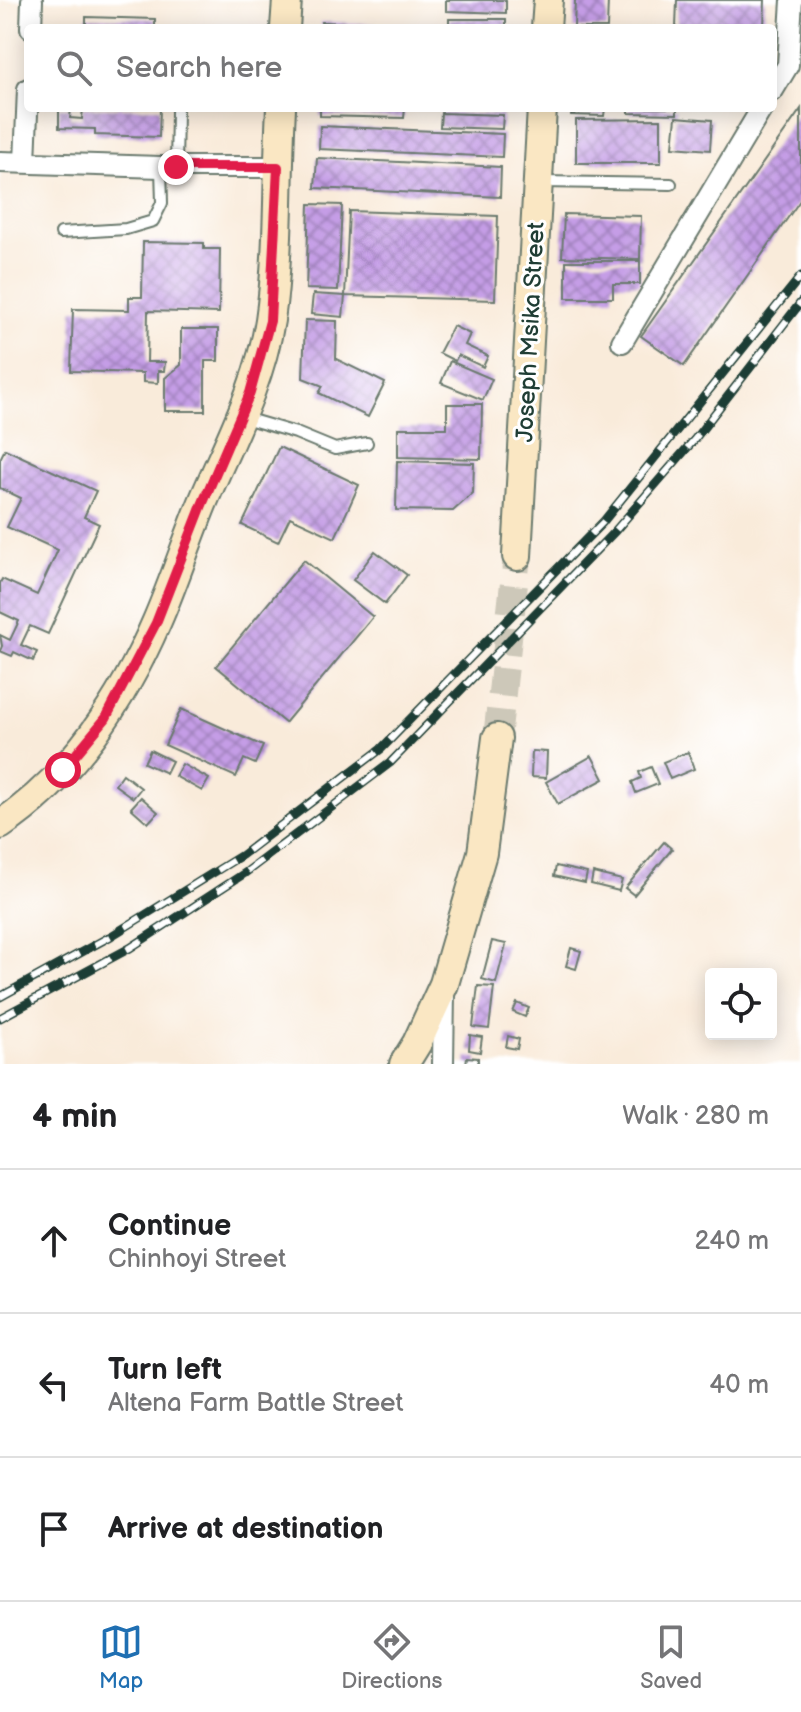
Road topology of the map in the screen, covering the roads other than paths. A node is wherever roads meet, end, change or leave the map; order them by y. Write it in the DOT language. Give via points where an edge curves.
graph roads {
  1 [pos="32,0"];
  2 [pos="287,0"];
  3 [pos="548,0"];
  4 [pos="792,0"];
  5 [pos="31,24"];
  6 [pos="285,24"];
  7 [pos="546,24"];
  8 [pos="777,83"];
  9 [pos="27,112"];
  10 [pos="177,112"];
  11 [pos="281,112"];
  12 [pos="542,112"];
  13 [pos="760,112"];
  14 [pos="0,162"];
  15 [pos="25,162"];
  16 [pos="168,167"];
  17 [pos="278,167"];
  18 [pos="539,182"];
  19 [pos="671,184"];
  20 [pos="61,233"];
  21 [pos="622,342"];
  22 [pos="239,416"];
  23 [pos="367,443"];
  24 [pos="517,556"];
  25 [pos="497,738"];
  26 [pos="0,825"];
  27 [pos="444,984"];
  28 [pos="404,1064"];
  29 [pos="443,1064"];
  1 -- 5 [label="street"];
  2 -- 6 [label="street"];
  3 -- 7 [label="street"];
  4 -- 8 [label="street" via="788,65"];
  9 -- 15 [label="street"];
  10 -- 16 [label="lane"];
  11 -- 17 [label="street"];
  12 -- 18 [label="street, Joseph Msika Street"];
  13 -- 21 [label="street"];
  14 -- 15 [label="street"];
  15 -- 16 [label="street"];
  16 -- 17 [label="street"];
  16 -- 20 [label="lane" via="153,221 126,229"];
  17 -- 22 [label="street" via="270,321"];
  18 -- 19 [label="lane"];
  18 -- 24 [label="street, Joseph Msika Street"];
  22 -- 23 [label="lane" via="335,449"];
  22 -- 26 [label="street" via="156,623 106,718 28,806"];
  25 -- 27 [label="street" via="482,853"];
  27 -- 28 [label="street"];
  27 -- 29 [label="street"];
}
